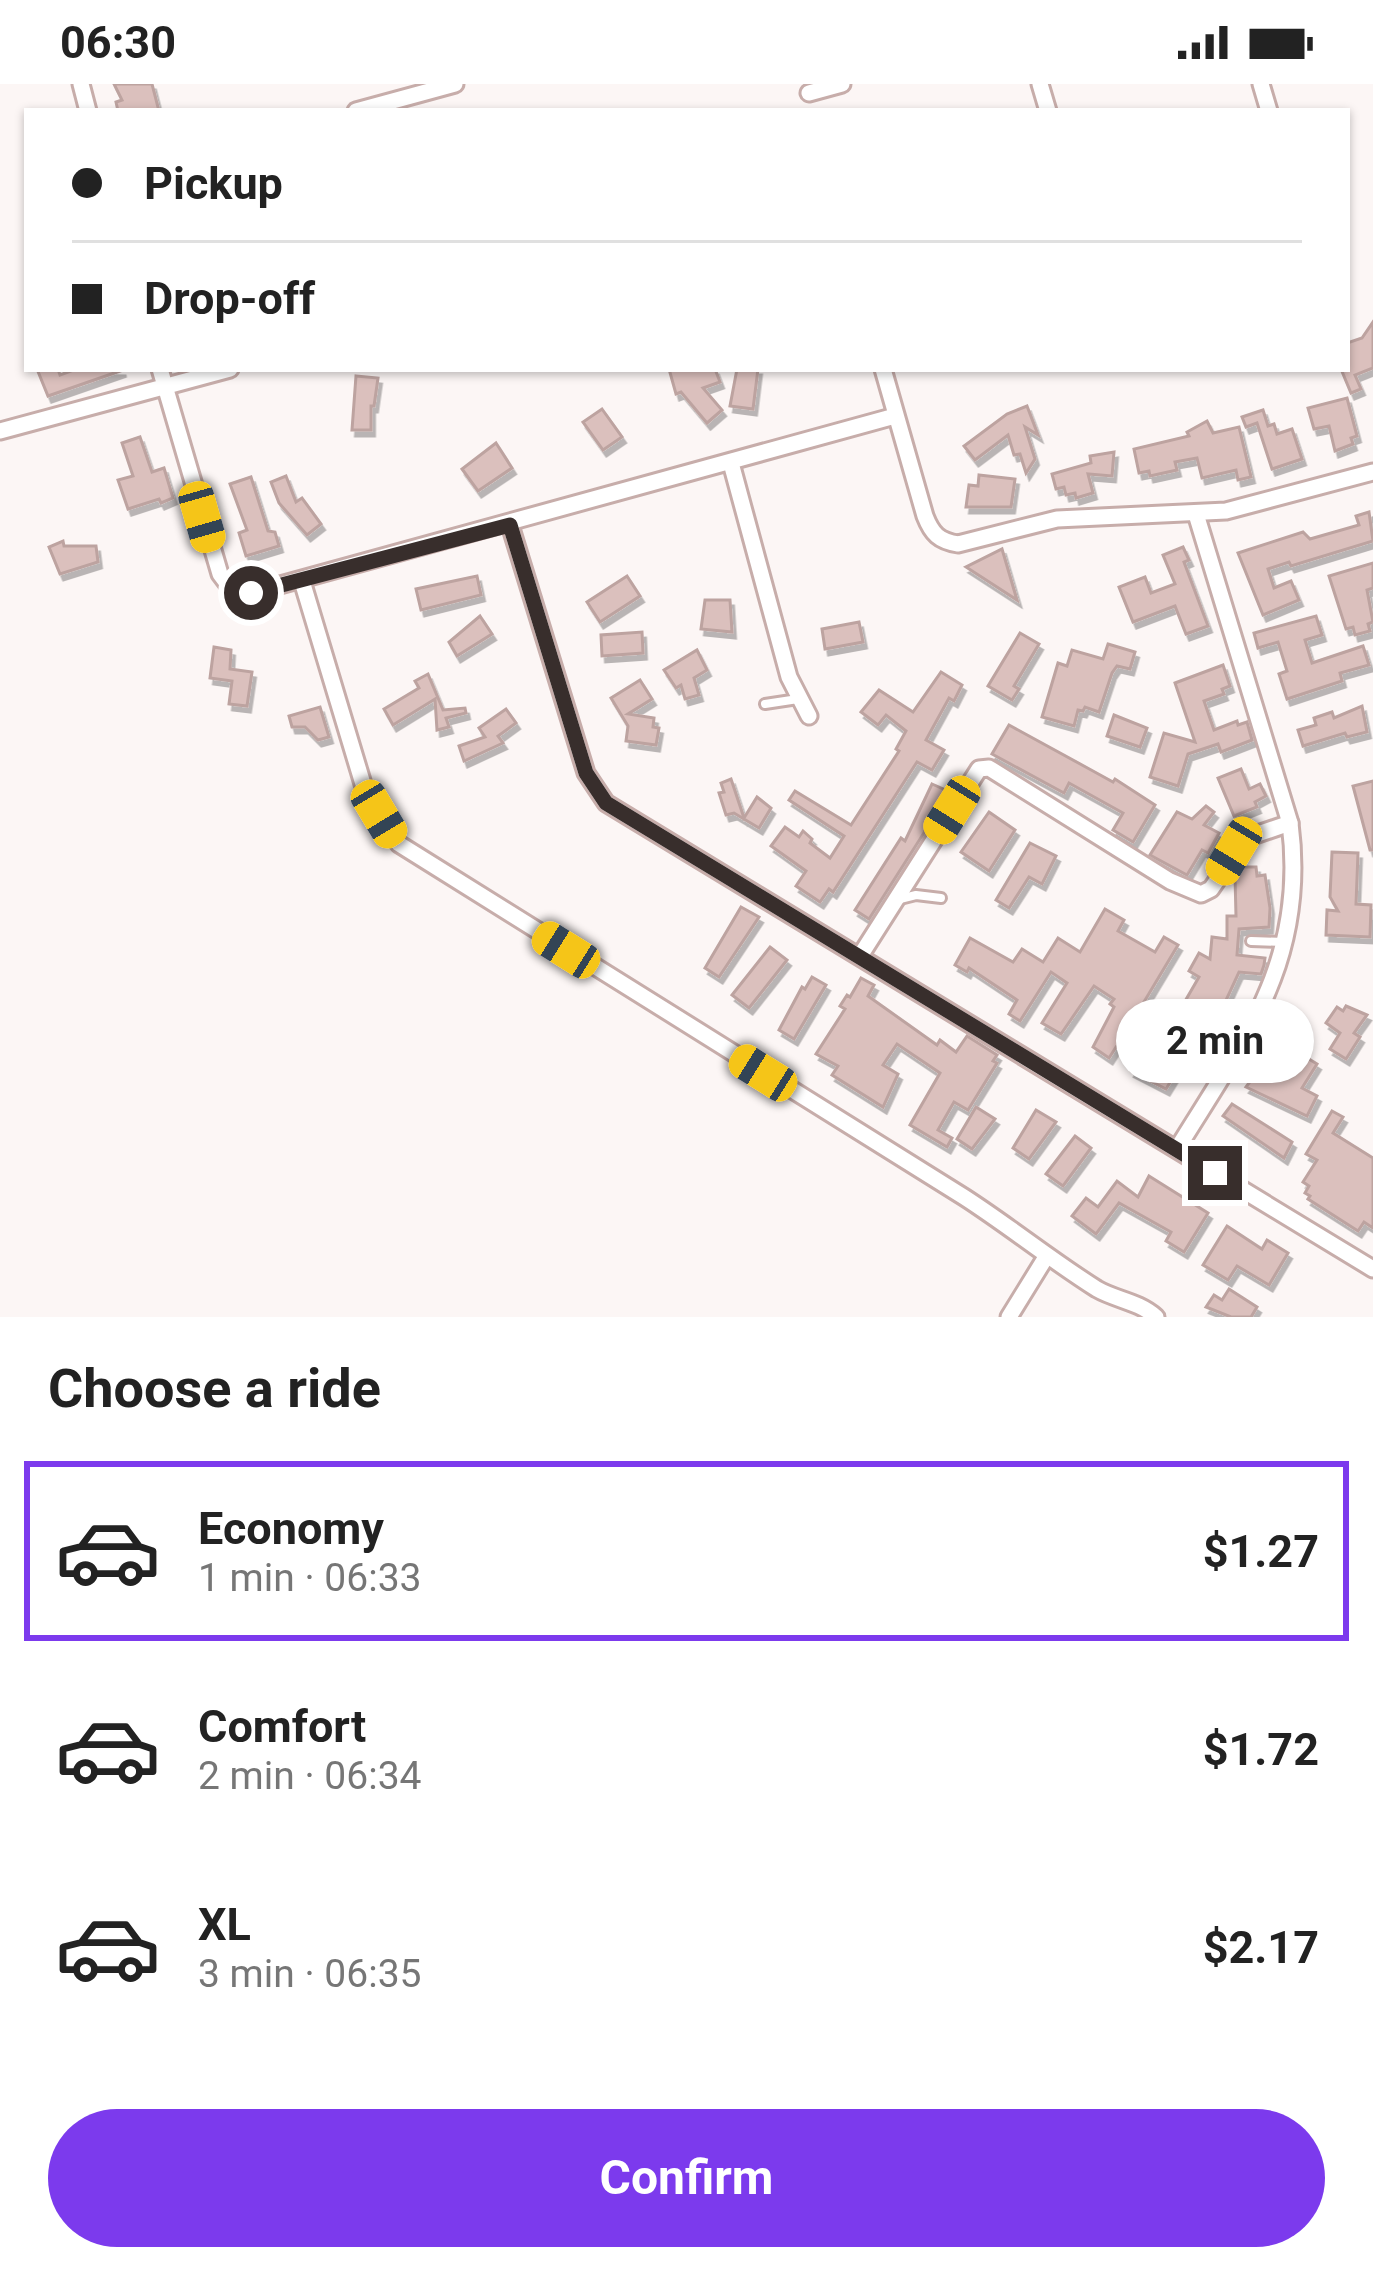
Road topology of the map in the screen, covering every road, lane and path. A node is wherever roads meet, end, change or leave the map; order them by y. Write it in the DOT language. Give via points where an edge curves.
graph roads {
  1 [pos="455,84"];
  2 [pos="842,84"];
  3 [pos="808,88"];
  4 [pos="367,108"];
  5 [pos="208,372"];
  6 [pos="884,372"];
  7 [pos="163,378"];
  8 [pos="895,416"];
  9 [pos="0,431"];
  10 [pos="731,464"];
  11 [pos="1373,472"];
  12 [pos="1196,514"];
  13 [pos="510,525"];
  14 [pos="302,581"];
  15 [pos="798,699"];
  16 [pos="765,704"];
  17 [pos="809,716"];
  18 [pos="1290,823"];
  19 [pos="940,898"];
  20 [pos="895,900"];
  21 [pos="1251,941"];
  22 [pos="1284,942"];
  23 [pos="860,956"];
  24 [pos="1177,1150"];
  25 [pos="1046,1257"];
  26 [pos="1371,1264"];
  27 [pos="1009,1317"];
  28 [pos="1156,1317"];
  1 -- 4 [label="street"];
  2 -- 3 [label="street"];
  5 -- 7 [label="street"];
  6 -- 8 [label="street"];
  7 -- 9 [label="street"];
  7 -- 14 [label="street" via="220,574 240,592"];
  8 -- 10 [label="street"];
  8 -- 12 [label="street" via="929,525 944,542 1091,515"];
  10 -- 13 [label="street"];
  10 -- 15 [label="street"];
  11 -- 12 [label="street"];
  12 -- 18 [label="street"];
  13 -- 14 [label="street"];
  13 -- 23 [label="street" via="594,790"];
  14 -- 25 [label="street" via="366,794 399,844 976,1205"];
  15 -- 16 [label="lane"];
  15 -- 17 [label="street"];
  18 -- 20 [label="street" via="1246,838 1201,893 984,768"];
  18 -- 22 [label="street"];
  19 -- 20 [label="lane"];
  20 -- 23 [label="street"];
  21 -- 22 [label="lane"];
  22 -- 24 [label="street" via="1265,1004"];
  23 -- 24 [label="street"];
  24 -- 26 [label="street"];
  25 -- 27 [label="street"];
  25 -- 28 [label="street"];
}
